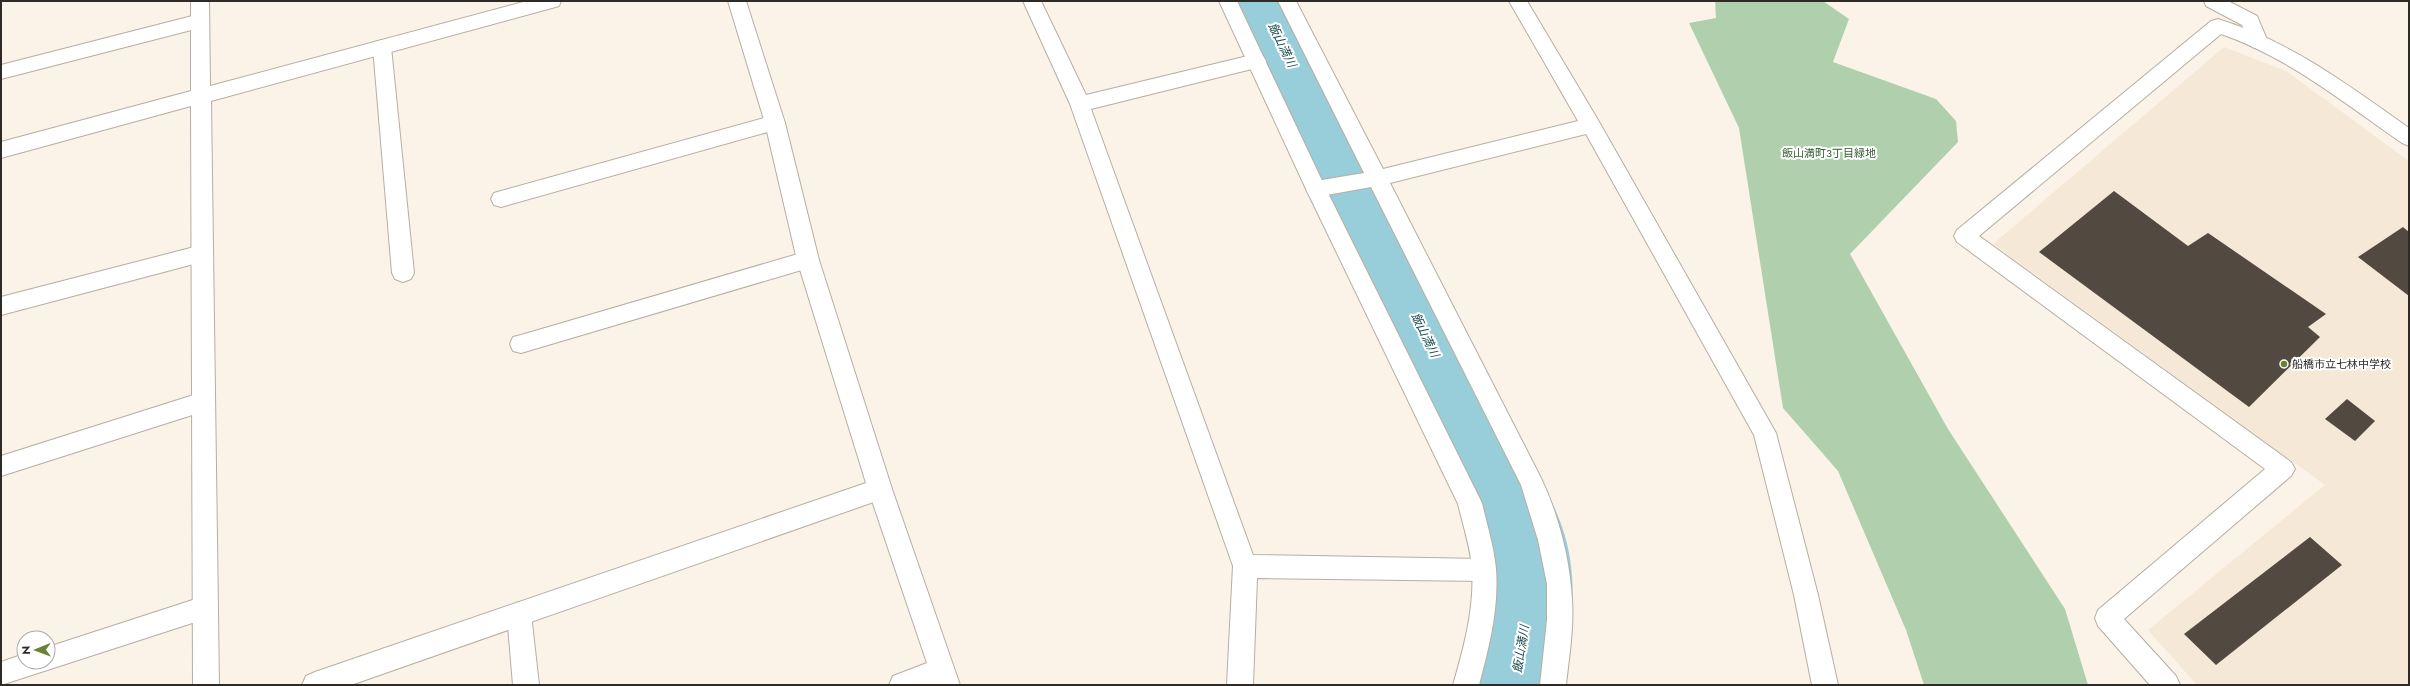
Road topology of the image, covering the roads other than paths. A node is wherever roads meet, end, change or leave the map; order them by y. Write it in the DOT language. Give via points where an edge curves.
graph roads {
  1 [pos="552,1"];
  2 [pos="737,1"];
  3 [pos="1032,1"];
  4 [pos="1228,1"];
  5 [pos="1287,1"];
  6 [pos="1518,1"];
  7 [pos="2213,1"];
  8 [pos="200,11"];
  9 [pos="2259,42"];
  10 [pos="382,47"];
  11 [pos="1256,61"];
  12 [pos="1,72"];
  13 [pos="201,96"];
  14 [pos="1080,104"];
  15 [pos="775,123"];
  16 [pos="1591,125"];
  17 [pos="2409,138"];
  18 [pos="1,150"];
  19 [pos="1379,178"];
  20 [pos="1326,188"];
  21 [pos="501,199"];
  22 [pos="202,254"];
  23 [pos="808,260"];
  24 [pos="403,273"];
  25 [pos="1,306"];
  26 [pos="521,344"];
  27 [pos="203,402"];
  28 [pos="1,466"];
  29 [pos="880,489"];
  30 [pos="1245,566"];
  31 [pos="1484,570"];
  32 [pos="205,608"];
  33 [pos="519,614"];
  34 [pos="56,655"];
  35 [pos="16,669"];
  36 [pos="1,674"];
  37 [pos="944,677"];
  38 [pos="206,685"];
  39 [pos="315,685"];
  40 [pos="526,685"];
  41 [pos="902,685"];
  42 [pos="1240,685"];
  43 [pos="1466,685"];
  44 [pos="1553,685"];
  45 [pos="1825,685"];
  46 [pos="2167,685"];
  1 -- 10 [label="street"];
  2 -- 15 [label="street"];
  3 -- 14 [label="street"];
  4 -- 11 [label="street"];
  5 -- 19 [label="street"];
  6 -- 16 [label="street"];
  7 -- 9 [label="street" via="2250,21"];
  8 -- 12 [label="street"];
  8 -- 13 [label="street"];
  9 -- 17 [label="street" via="2292,58"];
  9 -- 46 [label="street" via="2218,26 1964,236 2283,470 2107,618"];
  10 -- 13 [label="street"];
  10 -- 24 [label="street"];
  11 -- 14 [label="street"];
  11 -- 20 [label="street"];
  13 -- 18 [label="street"];
  13 -- 22 [label="street"];
  14 -- 30 [label="street"];
  15 -- 21 [label="street"];
  15 -- 23 [label="street"];
  16 -- 19 [label="street"];
  16 -- 45 [label="street" via="1765,433 1806,595"];
  19 -- 20 [label="street"];
  19 -- 44 [label="street" via="1532,482 1550,536 1560,600"];
  20 -- 31 [label="street" via="1470,503"];
  22 -- 25 [label="street"];
  22 -- 27 [label="street"];
  23 -- 26 [label="street"];
  23 -- 29 [label="street"];
  27 -- 28 [label="street"];
  27 -- 32 [label="street"];
  29 -- 33 [label="street"];
  29 -- 37 [label="street"];
  30 -- 31 [label="street"];
  30 -- 42 [label="street"];
  31 -- 43 [label="street" via="1484,602 1478,640"];
  32 -- 34 [label="street"];
  32 -- 38 [label="street"];
  33 -- 39 [label="street"];
  33 -- 40 [label="street"];
  35 -- 36 [label="street"];
  37 -- 41 [label="street"];
}
